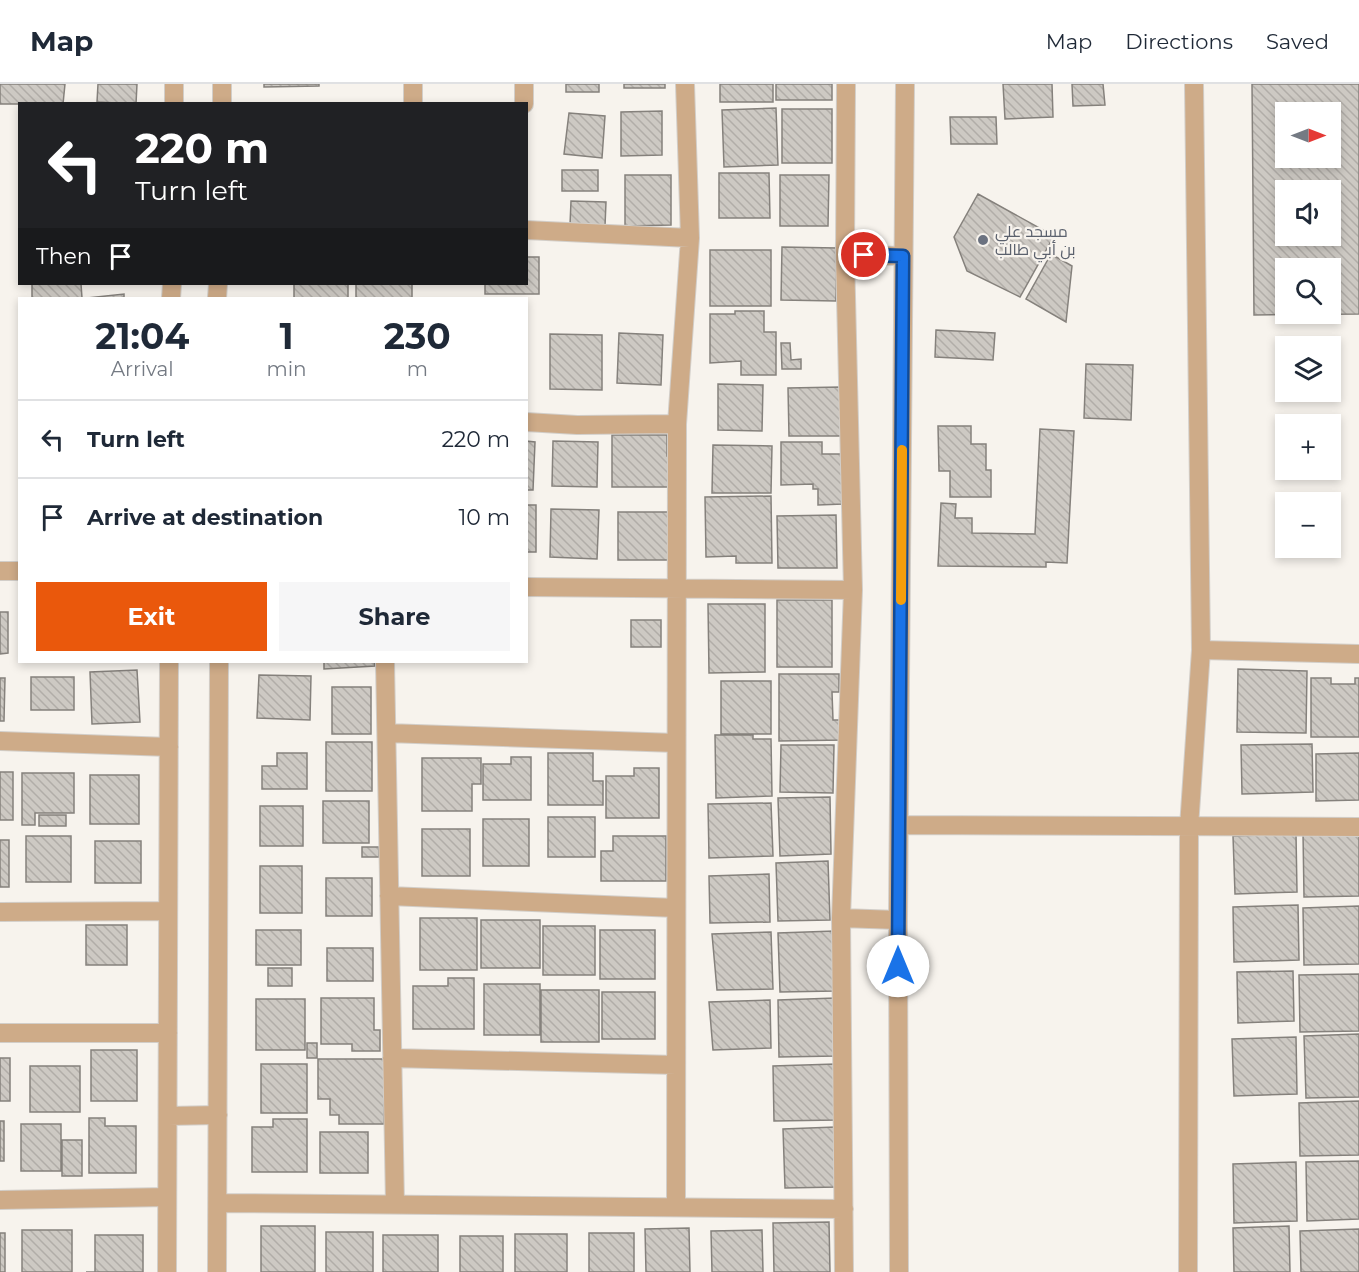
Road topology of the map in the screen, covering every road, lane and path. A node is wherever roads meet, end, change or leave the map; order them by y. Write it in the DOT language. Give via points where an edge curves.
graph roads {
  1 [pos="174,84"];
  2 [pos="222,84"];
  3 [pos="413,84"];
  4 [pos="524,84"];
  5 [pos="685,84"];
  6 [pos="846,84"];
  7 [pos="904,84"];
  8 [pos="1194,84"];
  9 [pos="174,102"];
  10 [pos="222,102"];
  11 [pos="413,102"];
  12 [pos="524,102"];
  13 [pos="528,230"];
  14 [pos="690,238"];
  15 [pos="845,255"];
  16 [pos="903,256"];
  17 [pos="528,422"];
  18 [pos="677,424"];
  19 [pos="0,571"];
  20 [pos="18,571"];
  21 [pos="528,587"];
  22 [pos="676,590"];
  23 [pos="853,590"];
  24 [pos="1201,650"];
  25 [pos="1359,654"];
  26 [pos="169,663"];
  27 [pos="219,663"];
  28 [pos="385,663"];
  29 [pos="387,733"];
  30 [pos="0,741"];
  31 [pos="676,743"];
  32 [pos="169,747"];
  33 [pos="900,825"];
  34 [pos="1189,826"];
  35 [pos="1359,827"];
  36 [pos="389,896"];
  37 [pos="676,908"];
  38 [pos="168,911"];
  39 [pos="0,912"];
  40 [pos="841,918"];
  41 [pos="898,920"];
  42 [pos="0,1033"];
  43 [pos="168,1033"];
  44 [pos="392,1058"];
  45 [pos="676,1065"];
  46 [pos="218,1115"];
  47 [pos="168,1116"];
  48 [pos="167,1197"];
  49 [pos="0,1200"];
  50 [pos="218,1203"];
  51 [pos="395,1204"];
  52 [pos="676,1207"];
  53 [pos="844,1209"];
  54 [pos="167,1272"];
  55 [pos="217,1272"];
  56 [pos="844,1272"];
  57 [pos="899,1272"];
  58 [pos="1188,1272"];
  1 -- 9 [label="street"];
  2 -- 10 [label="street"];
  3 -- 11 [label="street"];
  4 -- 12 [label="street"];
  5 -- 14 [label="street"];
  6 -- 15 [label="street"];
  7 -- 16 [label="street"];
  8 -- 24 [label="street"];
  13 -- 14 [label="street"];
  14 -- 18 [label="street"];
  15 -- 16 [label="street"];
  15 -- 23 [label="street"];
  16 -- 33 [label="street"];
  17 -- 18 [label="street"];
  18 -- 22 [label="street"];
  19 -- 20 [label="street"];
  21 -- 22 [label="street"];
  22 -- 23 [label="street"];
  22 -- 31 [label="street"];
  23 -- 40 [label="street"];
  24 -- 25 [label="street"];
  24 -- 34 [label="street"];
  26 -- 32 [label="street"];
  27 -- 46 [label="street"];
  28 -- 29 [label="street"];
  29 -- 31 [label="street"];
  29 -- 36 [label="street"];
  30 -- 32 [label="street"];
  31 -- 37 [label="street"];
  32 -- 38 [label="street"];
  33 -- 34 [label="street"];
  33 -- 41 [label="street"];
  34 -- 35 [label="street"];
  34 -- 58 [label="street"];
  36 -- 37 [label="street"];
  36 -- 44 [label="street"];
  37 -- 45 [label="street"];
  38 -- 39 [label="street"];
  38 -- 43 [label="street"];
  40 -- 41 [label="street"];
  40 -- 53 [label="street"];
  41 -- 57 [label="street"];
  42 -- 43 [label="street"];
  43 -- 47 [label="street"];
  44 -- 45 [label="street"];
  44 -- 51 [label="street"];
  45 -- 52 [label="street"];
  46 -- 47 [label="street"];
  46 -- 50 [label="street"];
  47 -- 48 [label="street"];
  48 -- 49 [label="street"];
  48 -- 54 [label="street"];
  50 -- 51 [label="street"];
  50 -- 55 [label="street"];
  51 -- 52 [label="street"];
  52 -- 53 [label="street"];
  53 -- 56 [label="street"];
}
